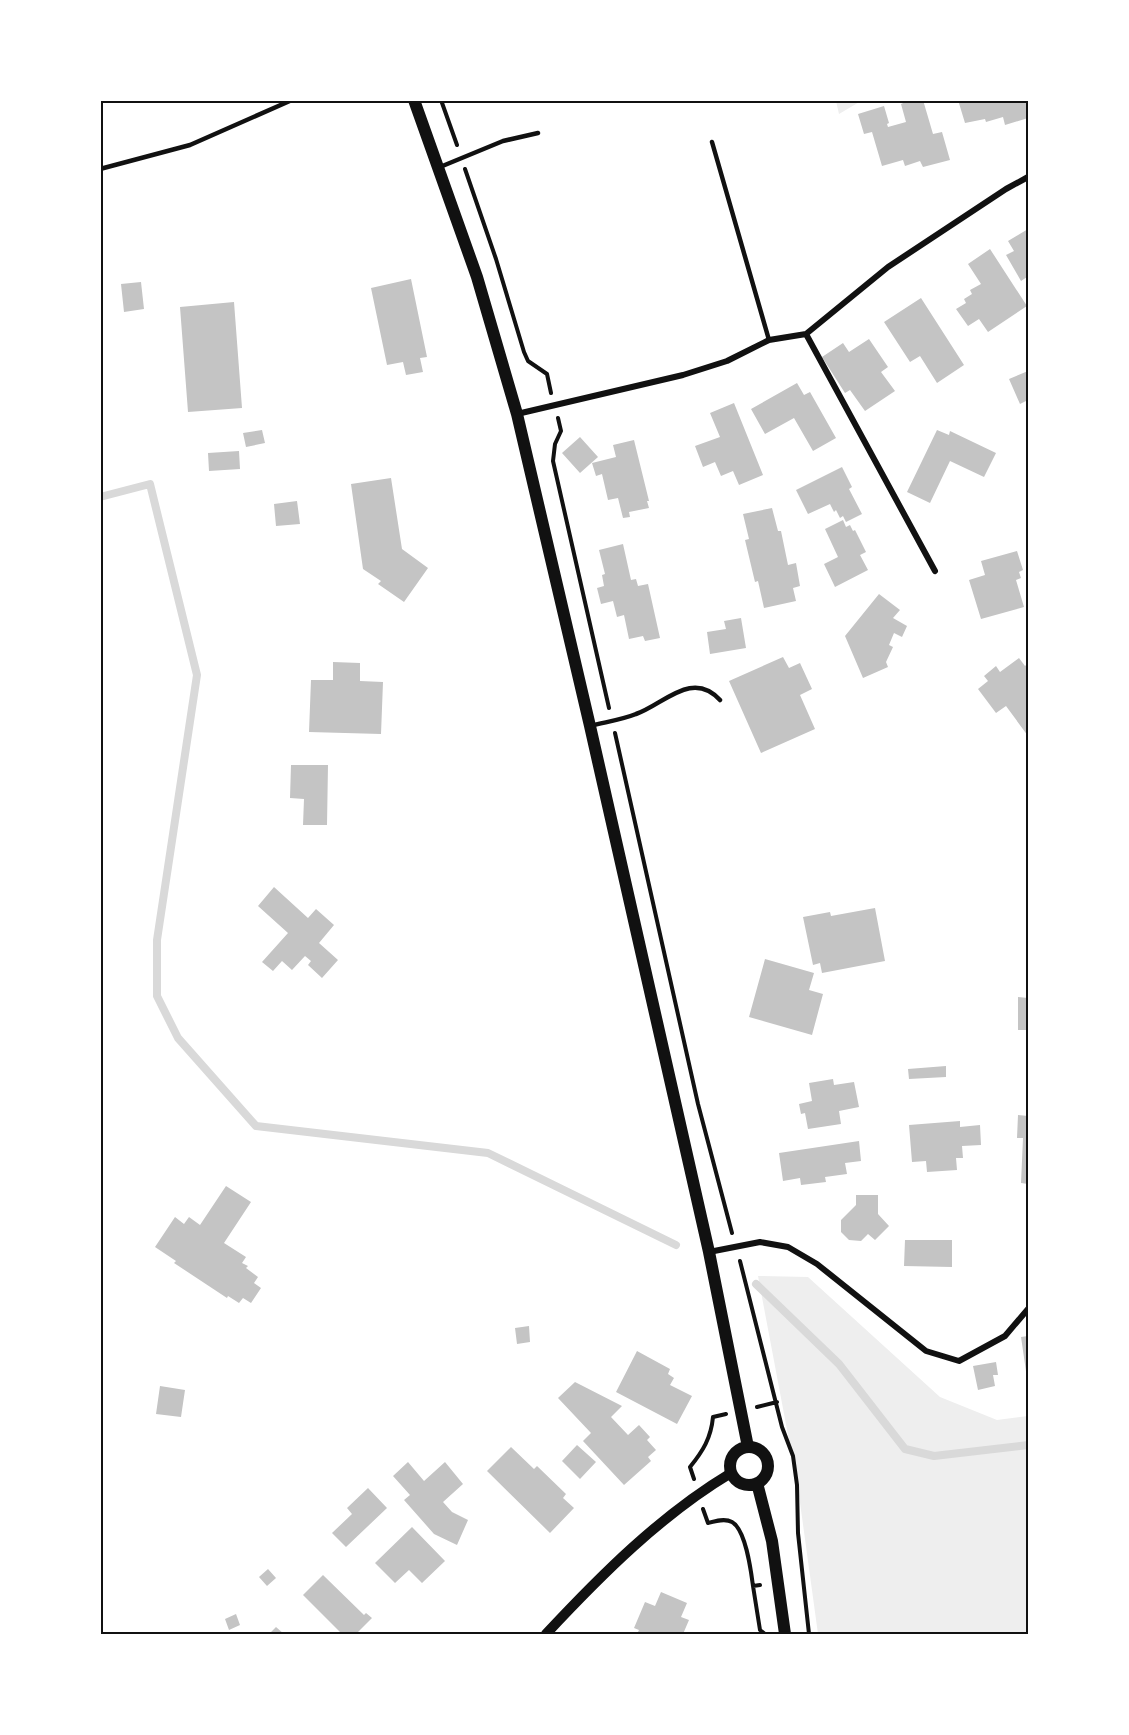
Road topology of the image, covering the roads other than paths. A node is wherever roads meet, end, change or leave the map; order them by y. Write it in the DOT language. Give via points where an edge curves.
graph roads {
  1 [pos="292,100"];
  2 [pos="414,100"];
  3 [pos="538,133"];
  4 [pos="712,142"];
  5 [pos="437,168"];
  6 [pos="100,169"];
  7 [pos="1029,177"];
  8 [pos="806,334"];
  9 [pos="769,340"];
  10 [pos="517,414"];
  11 [pos="935,571"];
  12 [pos="720,700"];
  13 [pos="590,726"];
  14 [pos="709,1252"];
  15 [pos="1029,1309"];
  16 [pos="748,1447"];
  17 [pos="731,1473"];
  18 [pos="757,1483"];
  19 [pos="546,1635"];
  20 [pos="785,1635"];
  1 -- 6 [label="lane" via="190,145"];
  2 -- 5 [label="main road"];
  3 -- 5 [label="lane" via="503,141"];
  4 -- 9 [label="lane"];
  5 -- 10 [label="main road" via="477,277"];
  7 -- 8 [label="street" via="888,267"];
  8 -- 9 [label="street"];
  8 -- 11 [label="street"];
  9 -- 10 [label="street" via="727,361 683,375"];
  10 -- 13 [label="main road"];
  12 -- 13 [label="lane" via="703,688 680,689 638,714"];
  13 -- 14 [label="main road"];
  14 -- 15 [label="street" via="760,1242 788,1247 817,1264 926,1350 959,1361 1005,1336"];
  14 -- 16 [label="main road"];
  16 -- 17 [label="main road" via="733,1456"];
  16 -- 18 [label="main road" via="760,1451 767,1461 766,1474"];
  17 -- 18 [label="main road" via="738,1482"];
  17 -- 19 [label="street" via="698,1493 635,1544"];
  18 -- 20 [label="main road" via="772,1541"];
}
